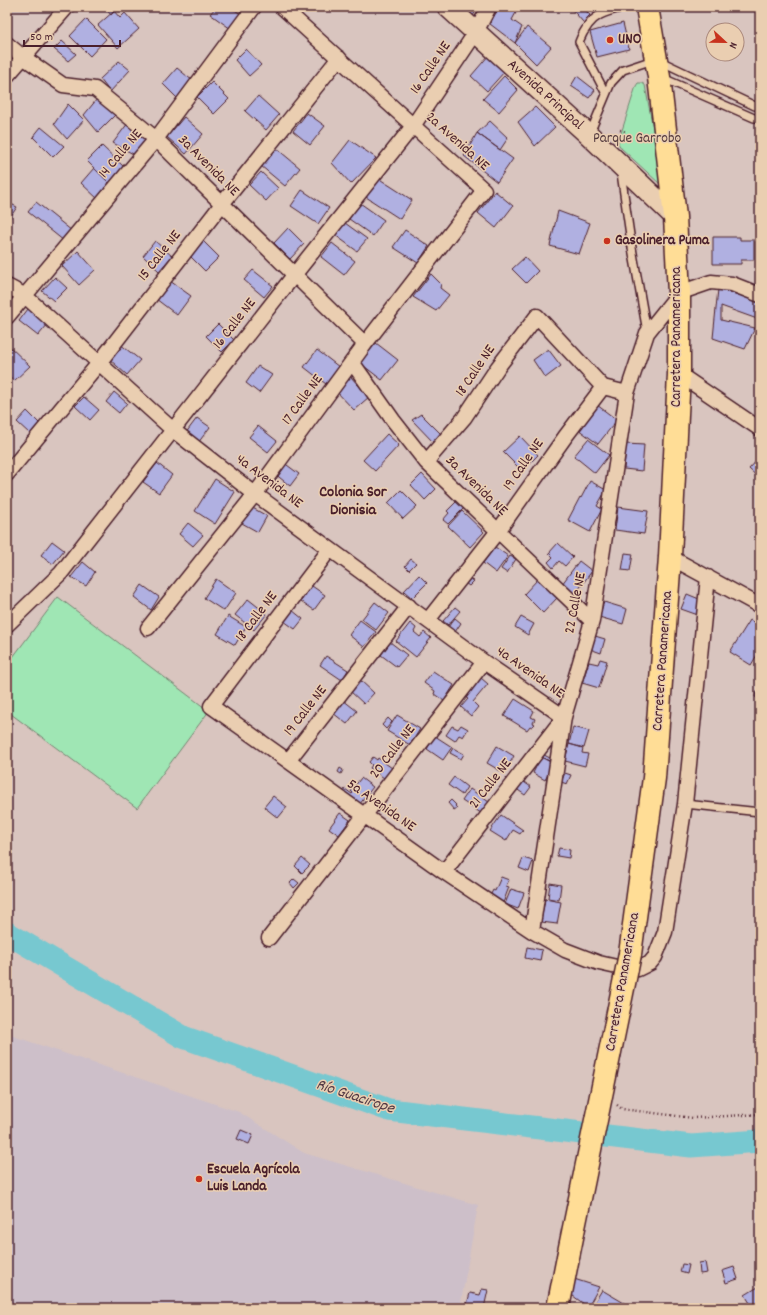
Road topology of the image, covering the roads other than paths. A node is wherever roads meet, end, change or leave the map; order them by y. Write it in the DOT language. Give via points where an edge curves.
graph roads {
  1 [pos="67,7"];
  2 [pos="254,7"];
  3 [pos="282,7"];
  4 [pos="448,7"];
  5 [pos="489,7"];
  6 [pos="625,7"];
  7 [pos="647,7"];
  8 [pos="476,32"];
  9 [pos="7,44"];
  10 [pos="23,57"];
  11 [pos="339,58"];
  12 [pos="658,68"];
  13 [pos="7,76"];
  14 [pos="606,94"];
  15 [pos="760,105"];
  16 [pos="760,118"];
  17 [pos="413,126"];
  18 [pos="589,135"];
  19 [pos="156,139"];
  20 [pos="621,166"];
  21 [pos="484,190"];
  22 [pos="222,204"];
  23 [pos="675,217"];
  24 [pos="295,274"];
  25 [pos="7,286"];
  26 [pos="679,293"];
  27 [pos="24,295"];
  28 [pos="760,295"];
  29 [pos="7,317"];
  30 [pos="647,333"];
  31 [pos="365,344"];
  32 [pos="352,362"];
  33 [pos="99,363"];
  34 [pos="679,374"];
  35 [pos="603,387"];
  36 [pos="627,392"];
  37 [pos="760,428"];
  38 [pos="173,430"];
  39 [pos="426,462"];
  40 [pos="7,474"];
  41 [pos="255,494"];
  42 [pos="498,532"];
  43 [pos="330,549"];
  44 [pos="670,557"];
  45 [pos="708,577"];
  46 [pos="409,606"];
  47 [pos="760,606"];
  48 [pos="428,620"];
  49 [pos="592,621"];
  50 [pos="7,625"];
  51 [pos="148,628"];
  52 [pos="484,662"];
  53 [pos="211,706"];
  54 [pos="564,717"];
  55 [pos="288,761"];
  56 [pos="686,804"];
  57 [pos="760,812"];
  58 [pos="365,816"];
  59 [pos="444,872"];
  60 [pos="532,931"];
  61 [pos="269,938"];
  62 [pos="558,1308"];
  1 -- 10 [label="street"];
  2 -- 19 [label="street, 14 Calle NE"];
  3 -- 11 [label="street, 2a Avenida NE"];
  4 -- 8 [label="street, Avenida Principal"];
  5 -- 8 [label="street, 16 Calle NE"];
  6 -- 14 [label="lane" via="600,15 591,22 579,42"];
  7 -- 12 [label="highway, Carretera Panamericana"];
  8 -- 17 [label="street, 16 Calle NE"];
  8 -- 18 [label="street, Avenida Principal"];
  9 -- 10 [label="street, 3a Avenida NE"];
  10 -- 13 [label="street"];
  10 -- 19 [label="street, 3a Avenida NE" via="63,85 95,89"];
  11 -- 17 [label="street, 2a Avenida NE"];
  11 -- 22 [label="street, 15 Calle NE"];
  12 -- 14 [label="lane" via="623,70 610,83"];
  12 -- 15 [label="lane" via="755,106"];
  12 -- 16 [label="lane" via="754,118"];
  12 -- 23 [label="highway, Carretera Panamericana"];
  14 -- 18 [label="lane"];
  17 -- 21 [label="street, 2a Avenida NE"];
  17 -- 24 [label="street, 16 Calle NE"];
  18 -- 20 [label="street, Avenida Principal"];
  19 -- 22 [label="street, 3a Avenida NE"];
  19 -- 27 [label="street, 14 Calle NE"];
  20 -- 23 [label="street, Avenida Principal"];
  20 -- 30 [label="lane"];
  21 -- 31 [label="street, 17 Calle NE"];
  22 -- 24 [label="street, 3a Avenida NE"];
  22 -- 33 [label="street, 15 Calle NE"];
  23 -- 26 [label="highway, Carretera Panamericana"];
  24 -- 31 [label="street, 3a Avenida NE"];
  24 -- 38 [label="street, 16 Calle NE"];
  25 -- 27 [label="street, 4a Avenida NE"];
  26 -- 28 [label="street" via="711,282 732,284"];
  26 -- 30 [label="street, 22 Calle NE"];
  26 -- 34 [label="highway, Carretera Panamericana"];
  27 -- 29 [label="street, 14 Calle NE"];
  27 -- 33 [label="street, 4a Avenida NE"];
  30 -- 36 [label="street, 22 Calle NE"];
  31 -- 32 [label="street, 17 Calle NE"];
  32 -- 39 [label="street, 3a Avenida NE"];
  32 -- 41 [label="street, 17 Calle NE"];
  33 -- 38 [label="street, 4a Avenida NE"];
  33 -- 40 [label="street, 15 Calle NE"];
  34 -- 37 [label="street"];
  34 -- 44 [label="highway, Carretera Panamericana"];
  35 -- 36 [label="street"];
  35 -- 39 [label="street, 18 Calle NE" via="537,316 498,367 464,418"];
  35 -- 42 [label="street, 19 Calle NE"];
  36 -- 49 [label="street, 22 Calle NE"];
  38 -- 41 [label="street, 4a Avenida NE"];
  38 -- 50 [label="street, 16 Calle NE" via="61,573"];
  39 -- 42 [label="street, 3a Avenida NE"];
  41 -- 43 [label="street, 4a Avenida NE"];
  41 -- 51 [label="street, 17 Calle NE"];
  42 -- 48 [label="street, 19 Calle NE"];
  42 -- 49 [label="street, 3a Avenida NE"];
  43 -- 46 [label="street, 4a Avenida NE"];
  43 -- 53 [label="street, 18 Calle NE"];
  44 -- 45 [label="street"];
  44 -- 62 [label="highway, Carretera Panamericana, bridge" via="654,778 630,954"];
  45 -- 47 [label="street"];
  45 -- 56 [label="street, 5a Avenida NE"];
  46 -- 48 [label="street, 4a Avenida NE"];
  46 -- 55 [label="street, 19 Calle NE"];
  48 -- 52 [label="street, 4a Avenida NE"];
  49 -- 54 [label="street, 22 Calle NE"];
  52 -- 54 [label="street, 4a Avenida NE"];
  52 -- 58 [label="street, 20 Calle NE"];
  53 -- 55 [label="street, 5a Avenida NE"];
  54 -- 59 [label="street, 21 Calle NE"];
  54 -- 60 [label="street, 22 Calle NE"];
  55 -- 58 [label="street, 5a Avenida NE"];
  56 -- 57 [label="lane"];
  56 -- 60 [label="street, 5a Avenida NE" via="665,932 659,950 650,963 630,970 599,963 565,950"];
  58 -- 59 [label="street, 5a Avenida NE"];
  58 -- 61 [label="street, 20 Calle NE"];
  59 -- 60 [label="street, 5a Avenida NE"];
}
